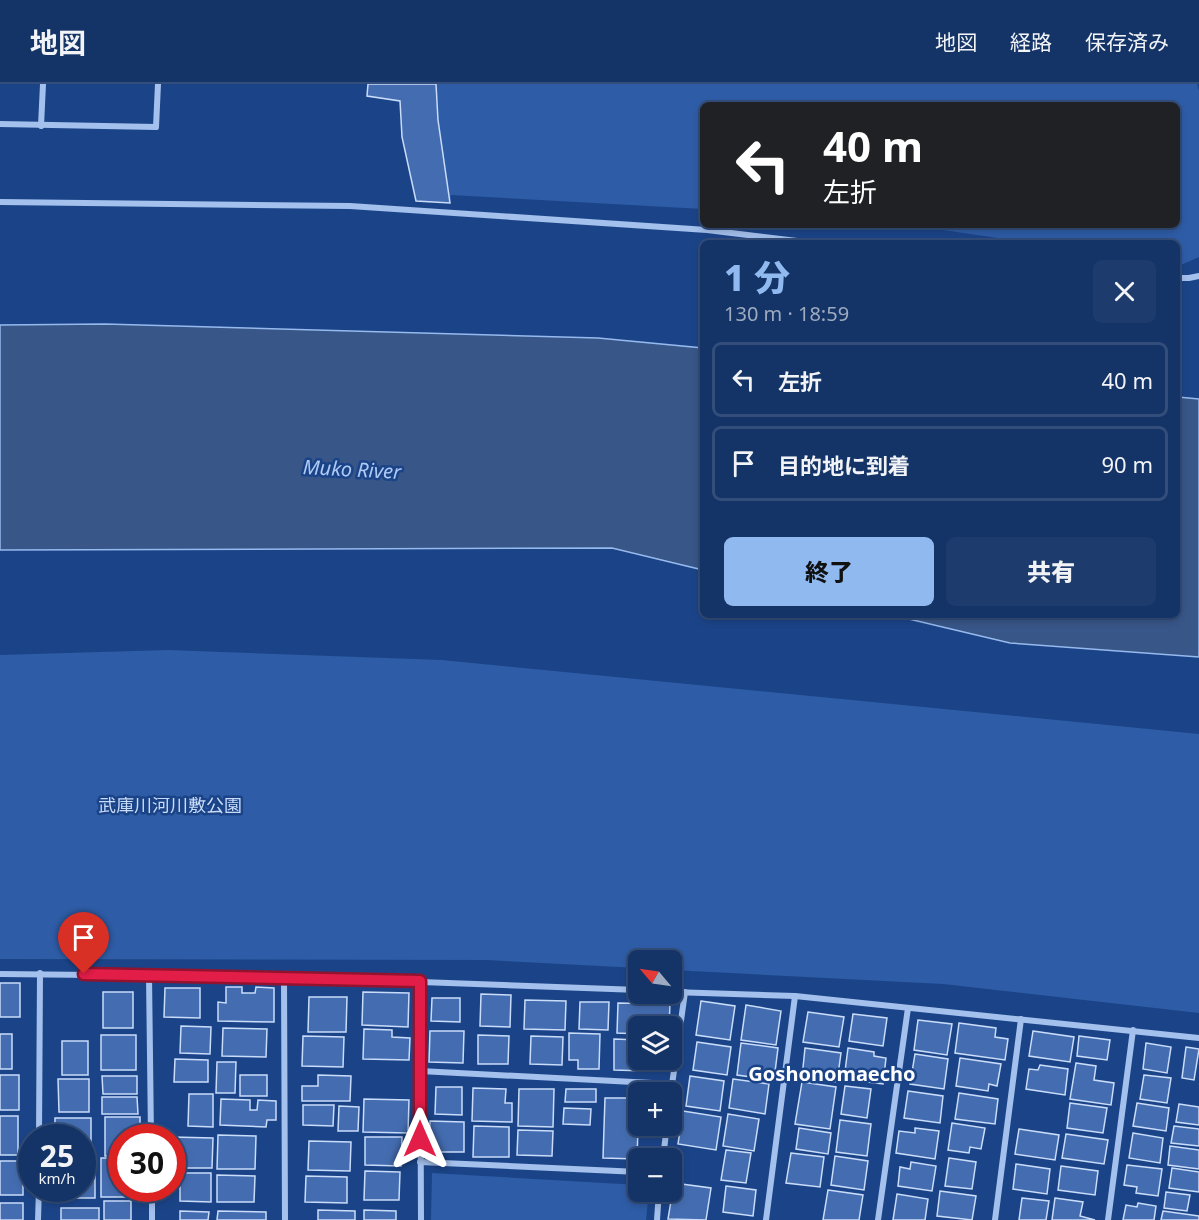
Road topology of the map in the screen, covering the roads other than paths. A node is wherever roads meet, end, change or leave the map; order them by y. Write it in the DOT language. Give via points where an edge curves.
graph roads {
  1 [pos="43,84"];
  2 [pos="158,84"];
  3 [pos="0,124"];
  4 [pos="41,126"];
  5 [pos="0,202"];
  6 [pos="789,240"];
  7 [pos="1199,276"];
  8 [pos="1180,278"];
  9 [pos="0,974"];
  10 [pos="40,974"];
  11 [pos="149,975"];
  12 [pos="284,977"];
  13 [pos="420,981"];
  14 [pos="628,990"];
  15 [pos="684,992"];
  16 [pos="795,996"];
  17 [pos="908,1008"];
  18 [pos="1021,1019"];
  19 [pos="1132,1030"];
  20 [pos="1199,1038"];
  21 [pos="420,1071"];
  22 [pos="633,1082"];
  23 [pos="672,1082"];
  24 [pos="39,1124"];
  25 [pos="151,1124"];
  26 [pos="420,1162"];
  27 [pos="628,1171"];
  28 [pos="39,1202"];
  29 [pos="152,1202"];
  30 [pos="658,1202"];
  31 [pos="38,1220"];
  32 [pos="152,1220"];
  33 [pos="285,1220"];
  34 [pos="421,1220"];
  35 [pos="657,1220"];
  36 [pos="766,1220"];
  37 [pos="878,1220"];
  38 [pos="995,1220"];
  39 [pos="1108,1220"];
  1 -- 4 [label="street"];
  2 -- 4 [label="street" via="156,127"];
  3 -- 4 [label="street"];
  5 -- 6 [label="street" via="350,206 707,230"];
  7 -- 8 [label="street"];
  9 -- 10 [label="street"];
  10 -- 11 [label="street"];
  10 -- 24 [label="street"];
  11 -- 12 [label="street"];
  11 -- 25 [label="street"];
  12 -- 13 [label="street"];
  12 -- 33 [label="street"];
  13 -- 14 [label="street"];
  13 -- 21 [label="street"];
  15 -- 16 [label="street"];
  15 -- 23 [label="street"];
  16 -- 17 [label="street"];
  16 -- 36 [label="street"];
  17 -- 18 [label="street"];
  17 -- 37 [label="street"];
  18 -- 19 [label="street"];
  18 -- 38 [label="street"];
  19 -- 20 [label="street"];
  19 -- 39 [label="street"];
  21 -- 22 [label="street"];
  21 -- 26 [label="street"];
  26 -- 27 [label="street"];
  26 -- 34 [label="street"];
  28 -- 31 [label="street"];
  29 -- 32 [label="street"];
  30 -- 35 [label="street"];
}
